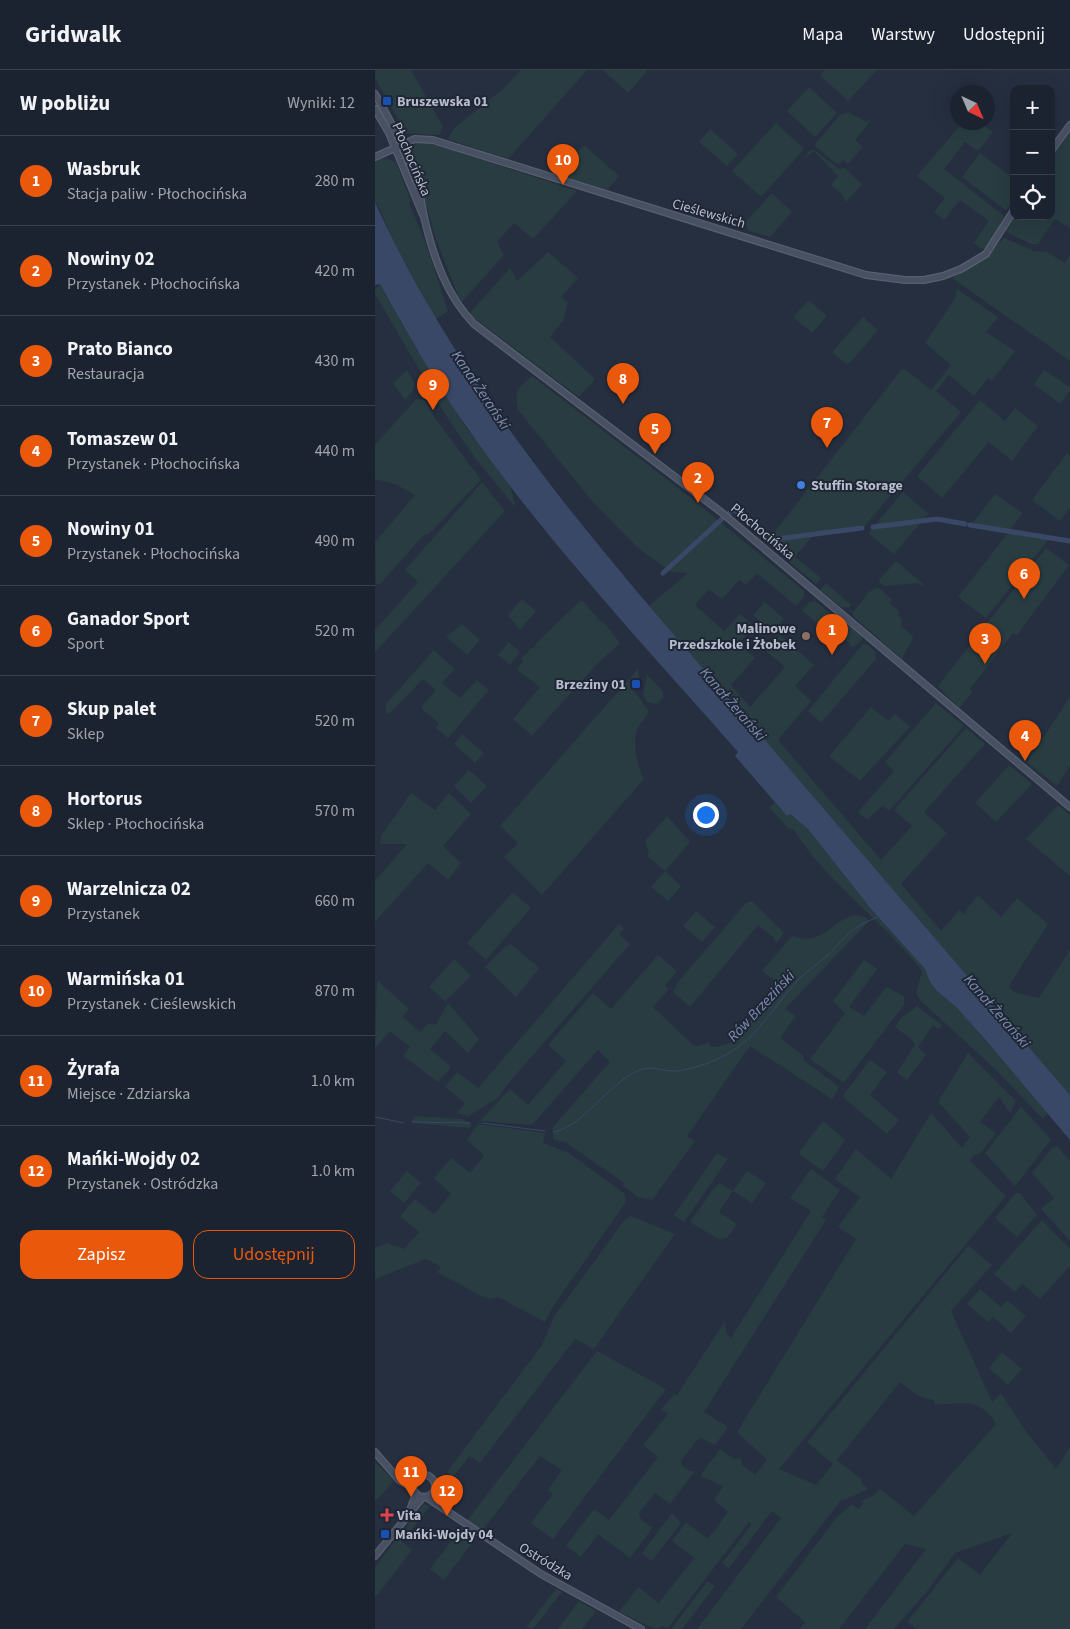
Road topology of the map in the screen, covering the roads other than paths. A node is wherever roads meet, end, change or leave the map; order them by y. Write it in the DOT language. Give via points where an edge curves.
graph roads {
  1 [pos="375,94"];
  2 [pos="375,109"];
  3 [pos="1070,125"];
  4 [pos="403,144"];
  5 [pos="1055,146"];
  6 [pos="395,148"];
  7 [pos="375,156"];
  8 [pos="1010,217"];
  9 [pos="425,220"];
  10 [pos="1070,807"];
  11 [pos="375,1452"];
  12 [pos="395,1474"];
  13 [pos="415,1480"];
  14 [pos="415,1491"];
  15 [pos="433,1493"];
  16 [pos="424,1497"];
  17 [pos="441,1508"];
  18 [pos="409,1515"];
  19 [pos="375,1556"];
  20 [pos="641,1629"];
  1 -- 4 [label="street, Płochocińska"];
  2 -- 6 [label="street, Płochocińska"];
  3 -- 5 [label="street"];
  4 -- 6 [label="street, Cieślewskich"];
  4 -- 8 [label="street, Cieślewskich" via="423,138 433,140 884,278 937,278 977,261 993,245"];
  4 -- 9 [label="street, Płochocińska" via="420,193"];
  6 -- 7 [label="street, Cieślewskich"];
  6 -- 9 [label="street, Płochocińska"];
  9 -- 10 [label="street, Płochocińska" via="451,296 473,324 721,512"];
  11 -- 12 [label="street"];
  12 -- 13 [label="street"];
  12 -- 14 [label="street"];
  13 -- 14 [label="street"];
  13 -- 15 [label="street" via="420,1475 430,1476 435,1484"];
  14 -- 16 [label="street"];
  14 -- 18 [label="street"];
  15 -- 16 [label="street"];
  15 -- 17 [label="street, Ostródzka"];
  16 -- 17 [label="street, Ostródzka"];
  16 -- 18 [label="street"];
  17 -- 20 [label="street, Ostródzka" via="549,1579"];
  18 -- 19 [label="street"];
}
